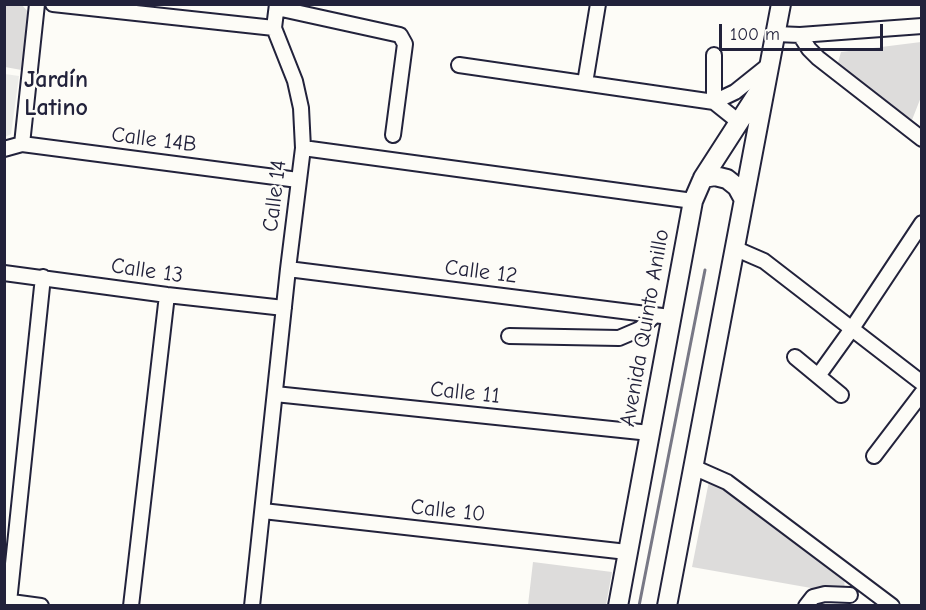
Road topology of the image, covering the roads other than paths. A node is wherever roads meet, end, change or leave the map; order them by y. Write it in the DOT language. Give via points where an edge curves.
graph roads {
  1 [pos="37,4"];
  2 [pos="53,4"];
  3 [pos="598,4"];
  4 [pos="781,4"];
  5 [pos="277,6"];
  6 [pos="921,27"];
  7 [pos="274,28"];
  8 [pos="776,34"];
  9 [pos="800,35"];
  10 [pos="714,55"];
  11 [pos="459,65"];
  12 [pos="769,71"];
  13 [pos="585,83"];
  14 [pos="714,102"];
  15 [pos="739,122"];
  16 [pos="393,135"];
  17 [pos="921,139"];
  18 [pos="22,144"];
  19 [pos="303,148"];
  20 [pos="4,149"];
  21 [pos="703,178"];
  22 [pos="298,180"];
  23 [pos="743,198"];
  24 [pos="693,201"];
  25 [pos="921,223"];
  26 [pos="734,248"];
  27 [pos="288,269"];
  28 [pos="4,273"];
  29 [pos="43,277"];
  30 [pos="167,295"];
  31 [pos="284,308"];
  32 [pos="662,316"];
  33 [pos="851,330"];
  34 [pos="509,336"];
  35 [pos="795,357"];
  36 [pos="818,376"];
  37 [pos="921,383"];
  38 [pos="921,393"];
  39 [pos="275,394"];
  40 [pos="841,395"];
  41 [pos="650,433"];
  42 [pos="874,456"];
  43 [pos="693,467"];
  44 [pos="263,511"];
  45 [pos="627,552"];
  46 [pos="852,576"];
  47 [pos="7,601"];
  48 [pos="849,601"];
  49 [pos="40,606"];
  50 [pos="131,606"];
  51 [pos="252,606"];
  52 [pos="618,606"];
  53 [pos="667,606"];
  54 [pos="806,606"];
  55 [pos="892,606"];
  1 -- 18 [label="street"];
  2 -- 7 [label="street"];
  3 -- 13 [label="street"];
  4 -- 8 [label="main road, Avenida Quinto Anillo"];
  5 -- 7 [label="street"];
  5 -- 16 [label="street" via="395,32 404,39"];
  6 -- 9 [label="street"];
  7 -- 19 [label="street" via="295,81"];
  8 -- 9 [label="street"];
  8 -- 12 [label="main road, Avenida Quinto Anillo"];
  9 -- 17 [label="street" via="818,58"];
  10 -- 14 [label="street"];
  11 -- 13 [label="street"];
  12 -- 14 [label="street"];
  12 -- 15 [label="main road, Avenida Quinto Anillo"];
  12 -- 23 [label="main road, Avenida Quinto Anillo"];
  13 -- 14 [label="street"];
  14 -- 15 [label="street"];
  15 -- 21 [label="main road, Avenida Quinto Anillo"];
  18 -- 20 [label="street, Calle 14B"];
  18 -- 22 [label="street, Calle 14B"];
  19 -- 22 [label="street, Calle 14"];
  19 -- 24 [label="street, Calle 14"];
  21 -- 23 [label="main road" via="727,179"];
  21 -- 24 [label="main road, Avenida Quinto Anillo"];
  22 -- 27 [label="street, Calle 14"];
  23 -- 26 [label="main road, Avenida Quinto Anillo"];
  24 -- 32 [label="main road, Avenida Quinto Anillo"];
  25 -- 33 [label="street"];
  26 -- 33 [label="street" via="764,261"];
  26 -- 43 [label="main road, Avenida Quinto Anillo"];
  27 -- 31 [label="street, Calle 14"];
  27 -- 32 [label="street, Calle 12"];
  28 -- 29 [label="street, Calle 13"];
  29 -- 30 [label="street, Calle 13"];
  29 -- 47 [label="street"];
  30 -- 31 [label="street, Calle 13"];
  30 -- 50 [label="street"];
  31 -- 39 [label="street, Calle 14"];
  32 -- 34 [label="street" via="619,338"];
  32 -- 41 [label="main road, Avenida Quinto Anillo"];
  33 -- 36 [label="street"];
  33 -- 37 [label="street"];
  35 -- 36 [label="street"];
  36 -- 40 [label="street"];
  38 -- 42 [label="street"];
  39 -- 41 [label="street, Calle 11"];
  39 -- 44 [label="street, Calle 14"];
  41 -- 45 [label="main road, Avenida Quinto Anillo"];
  43 -- 46 [label="street" via="727,482"];
  43 -- 53 [label="main road, Avenida Quinto Anillo"];
  44 -- 45 [label="street, Calle 10"];
  44 -- 51 [label="street, Calle 14"];
  45 -- 52 [label="main road, Avenida Quinto Anillo"];
  46 -- 48 [label="street"];
  46 -- 55 [label="street"];
  47 -- 49 [label="street"];
  48 -- 54 [label="street" via="825,594 813,597"];
}
